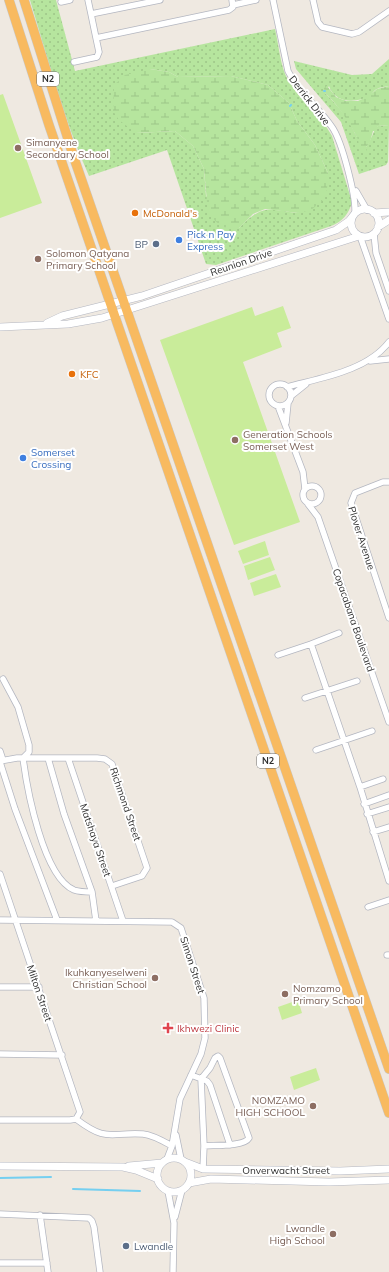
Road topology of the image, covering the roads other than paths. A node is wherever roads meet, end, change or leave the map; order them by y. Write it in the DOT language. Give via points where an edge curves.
graph roads {
  1 [pos="10,0"];
  2 [pos="24,0"];
  3 [pos="70,0"];
  4 [pos="88,0"];
  5 [pos="160,0"];
  6 [pos="256,0"];
  7 [pos="273,0"];
  8 [pos="313,0"];
  9 [pos="61,2"];
  10 [pos="232,2"];
  11 [pos="389,11"];
  12 [pos="91,14"];
  13 [pos="96,38"];
  14 [pos="74,62"];
  15 [pos="348,175"];
  16 [pos="367,210"];
  17 [pos="389,212"];
  18 [pos="374,213"];
  19 [pos="354,215"];
  20 [pos="389,220"];
  21 [pos="378,227"];
  22 [pos="374,234"];
  23 [pos="360,236"];
  24 [pos="389,291"];
  25 [pos="124,301"];
  26 [pos="110,305"];
  27 [pos="128,311"];
  28 [pos="114,315"];
  29 [pos="389,320"];
  30 [pos="43,325"];
  31 [pos="0,327"];
  32 [pos="389,342"];
  33 [pos="389,359"];
  34 [pos="370,361"];
  35 [pos="308,383"];
  36 [pos="287,387"];
  37 [pos="291,396"];
  38 [pos="288,403"];
  39 [pos="278,406"];
  40 [pos="286,424"];
  41 [pos="303,472"];
  42 [pos="389,482"];
  43 [pos="313,486"];
  44 [pos="304,489"];
  45 [pos="319,501"];
  46 [pos="308,504"];
  47 [pos="318,517"];
  48 [pos="389,618"];
  49 [pos="339,633"];
  50 [pos="311,644"];
  51 [pos="278,655"];
  52 [pos="3,678"];
  53 [pos="357,680"];
  54 [pos="327,691"];
  55 [pos="305,698"];
  56 [pos="389,722"];
  57 [pos="372,731"];
  58 [pos="344,741"];
  59 [pos="316,750"];
  60 [pos="0,751"];
  61 [pos="23,758"];
  62 [pos="48,758"];
  63 [pos="68,758"];
  64 [pos="1,761"];
  65 [pos="383,779"];
  66 [pos="360,787"];
  67 [pos="389,795"];
  68 [pos="364,804"];
  69 [pos="389,807"];
  70 [pos="367,814"];
  71 [pos="388,829"];
  72 [pos="373,832"];
  73 [pos="0,874"];
  74 [pos="389,881"];
  75 [pos="112,886"];
  76 [pos="92,892"];
  77 [pos="389,900"];
  78 [pos="368,907"];
  79 [pos="0,920"];
  80 [pos="15,920"];
  81 [pos="57,920"];
  82 [pos="96,921"];
  83 [pos="123,921"];
  84 [pos="0,987"];
  85 [pos="39,987"];
  86 [pos="0,1054"];
  87 [pos="62,1055"];
  88 [pos="389,1069"];
  89 [pos="191,1075"];
  90 [pos="201,1079"];
  91 [pos="389,1113"];
  92 [pos="76,1119"];
  93 [pos="0,1120"];
  94 [pos="175,1131"];
  95 [pos="230,1145"];
  96 [pos="172,1146"];
  97 [pos="204,1146"];
  98 [pos="183,1160"];
  99 [pos="165,1161"];
  100 [pos="0,1166"];
  101 [pos="123,1167"];
  102 [pos="202,1169"];
  103 [pos="389,1169"];
  104 [pos="158,1179"];
  105 [pos="389,1180"];
  106 [pos="189,1183"];
  107 [pos="168,1190"];
  108 [pos="182,1190"];
  109 [pos="0,1214"];
  110 [pos="40,1214"];
  111 [pos="174,1223"];
  112 [pos="0,1263"];
  113 [pos="47,1263"];
  114 [pos="48,1272"];
  115 [pos="100,1272"];
  116 [pos="173,1272"];
  1 -- 26 [label="highway, N2" via="30,70"];
  2 -- 25 [label="highway, N2" via="51,90"];
  3 -- 9 [label="street"];
  4 -- 12 [label="street"];
  5 -- 12 [label="street"];
  6 -- 10 [label="street"];
  7 -- 15 [label="street, Derrick Drive" via="288,71 333,129"];
  8 -- 11 [label="street" via="318,22 322,27 352,34"];
  10 -- 13 [label="street" via="229,10"];
  12 -- 13 [label="street"];
  13 -- 14 [label="street" via="99,52 97,57"];
  15 -- 16 [label="street, Derrick Drive"];
  15 -- 19 [label="street, Derrick Drive" via="355,198"];
  16 -- 18 [label="street"];
  16 -- 19 [label="street"];
  17 -- 18 [label="street"];
  18 -- 21 [label="street" via="378,218"];
  19 -- 23 [label="street" via="352,228"];
  19 -- 25 [label="street, Reunion Drive" via="336,230"];
  20 -- 21 [label="street"];
  21 -- 22 [label="street"];
  22 -- 23 [label="street" via="368,237"];
  22 -- 24 [label="street" via="376,253"];
  23 -- 27 [label="street, Reunion Drive"];
  23 -- 29 [label="street"];
  25 -- 26 [label="street, Reunion Drive"];
  25 -- 27 [label="highway, N2"];
  26 -- 28 [label="highway, N2"];
  26 -- 30 [label="street, Reunion Drive" via="62,316"];
  27 -- 28 [label="street, Reunion Drive"];
  27 -- 88 [label="highway, N2"];
  28 -- 30 [label="street, Reunion Drive" via="68,324"];
  28 -- 91 [label="highway, N2"];
  30 -- 31 [label="street, Reunion Drive"];
  32 -- 34 [label="street"];
  33 -- 34 [label="street"];
  34 -- 35 [label="street"];
  35 -- 36 [label="street"];
  35 -- 37 [label="street"];
  36 -- 37 [label="street"];
  36 -- 39 [label="street" via="277,385 270,392 270,399"];
  37 -- 38 [label="street"];
  38 -- 39 [label="street"];
  38 -- 40 [label="street"];
  39 -- 40 [label="street"];
  40 -- 41 [label="street"];
  41 -- 43 [label="street"];
  41 -- 44 [label="street"];
  42 -- 48 [label="street, Plover Avenue" via="355,493 351,503"];
  43 -- 44 [label="street"];
  43 -- 45 [label="street" via="320,492"];
  44 -- 46 [label="street" via="303,497"];
  45 -- 46 [label="street"];
  45 -- 47 [label="street, Copacabana Boulevard"];
  46 -- 47 [label="street, Copacabana Boulevard"];
  47 -- 56 [label="street, Copacabana Boulevard"];
  49 -- 50 [label="street, Copacabana Boulevard"];
  50 -- 51 [label="street, Copacabana Boulevard"];
  50 -- 54 [label="street"];
  52 -- 61 [label="street" via="18,707 29,745 29,752"];
  53 -- 54 [label="street"];
  54 -- 55 [label="street"];
  54 -- 58 [label="street"];
  57 -- 58 [label="street"];
  58 -- 59 [label="street"];
  58 -- 66 [label="street"];
  60 -- 64 [label="street"];
  61 -- 62 [label="street, Richmond Street"];
  61 -- 64 [label="street, Richmond Street"];
  61 -- 76 [label="street" via="26,785 50,862 70,887"];
  62 -- 63 [label="street, Richmond Street"];
  62 -- 76 [label="street" via="64,814"];
  63 -- 75 [label="street, Matshaya Street"];
  63 -- 75 [label="street, Richmond Street" via="105,759 114,768 147,868 142,876"];
  64 -- 81 [label="street" via="15,809"];
  65 -- 66 [label="street"];
  66 -- 68 [label="street"];
  67 -- 68 [label="street"];
  68 -- 70 [label="street"];
  69 -- 70 [label="street"];
  70 -- 72 [label="street"];
  71 -- 72 [label="street"];
  72 -- 74 [label="street"];
  73 -- 80 [label="street, Milton Street"];
  75 -- 83 [label="street, Matshaya Street"];
  76 -- 82 [label="street"];
  77 -- 78 [label="street"];
  79 -- 80 [label="street, Simon Street"];
  80 -- 81 [label="street, Simon Street"];
  80 -- 85 [label="street, Milton Street"];
  81 -- 82 [label="street, Simon Street"];
  82 -- 83 [label="street, Simon Street"];
  83 -- 89 [label="street, Simon Street" via="172,922 182,931 206,1004 204,1047"];
  84 -- 85 [label="street"];
  85 -- 87 [label="street, Milton Street"];
  86 -- 87 [label="street"];
  87 -- 92 [label="street, Milton Street" via="80,1112"];
  89 -- 90 [label="street"];
  89 -- 94 [label="street, Simon Street" via="177,1111"];
  90 -- 95 [label="street" via="210,1085"];
  90 -- 95 [label="street" via="215,1058 220,1057 249,1138 246,1142"];
  90 -- 97 [label="street"];
  92 -- 93 [label="street"];
  92 -- 96 [label="street" via="98,1134 144,1134"];
  94 -- 96 [label="street, Simon Street"];
  94 -- 98 [label="street, Simon Street"];
  95 -- 97 [label="street"];
  96 -- 99 [label="street, Simon Street"];
  97 -- 102 [label="street"];
  98 -- 99 [label="street"];
  98 -- 102 [label="street, Onverwacht Street"];
  98 -- 106 [label="street" via="191,1174"];
  99 -- 101 [label="street"];
  99 -- 104 [label="street" via="157,1173"];
  100 -- 101 [label="street"];
  101 -- 104 [label="street"];
  102 -- 103 [label="street, Onverwacht Street"];
  104 -- 107 [label="street" via="160,1185"];
  105 -- 106 [label="street, Onverwacht Street" via="329,1182 211,1179"];
  106 -- 108 [label="street"];
  107 -- 108 [label="street"];
  107 -- 111 [label="street"];
  108 -- 111 [label="street"];
  109 -- 110 [label="street"];
  110 -- 113 [label="street"];
  110 -- 115 [label="street" via="84,1216 91,1219"];
  111 -- 116 [label="street"];
  112 -- 113 [label="street"];
  113 -- 114 [label="street"];
}
